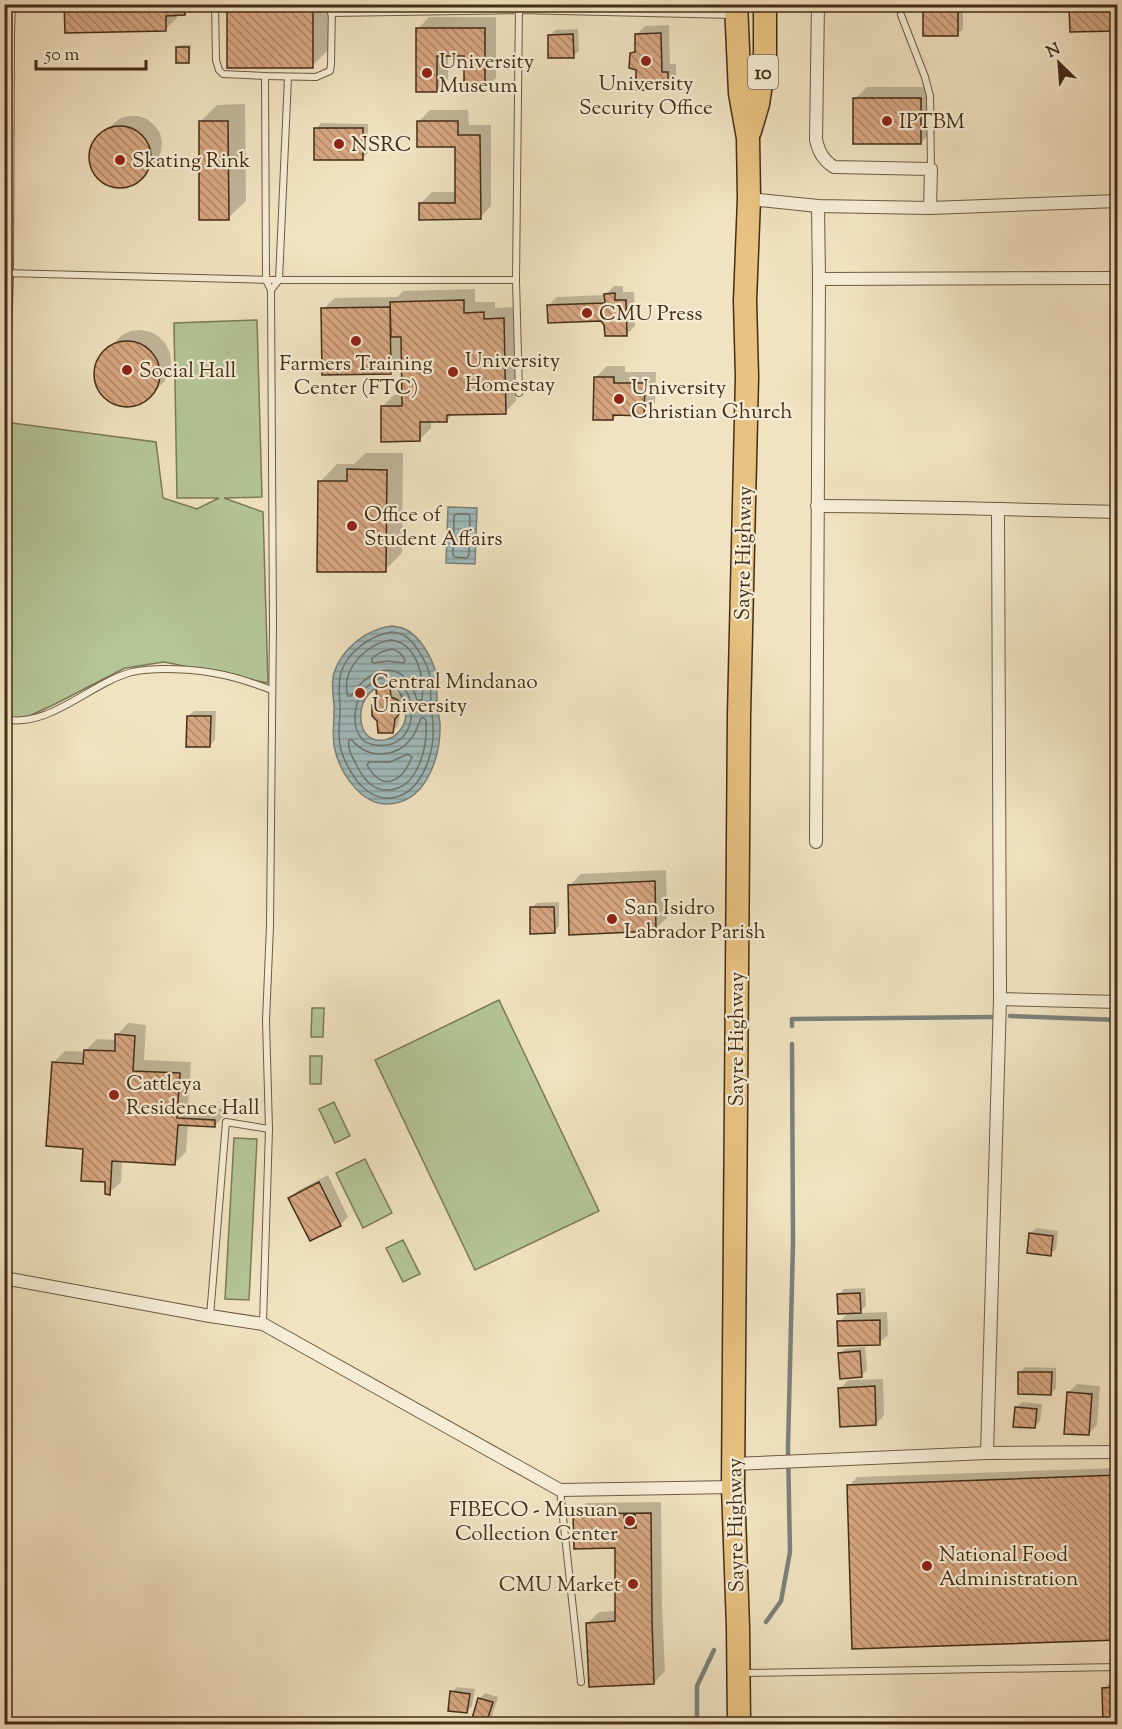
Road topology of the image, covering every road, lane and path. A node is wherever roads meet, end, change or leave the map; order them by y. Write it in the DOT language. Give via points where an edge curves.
graph roads {
  1 [pos="12,4"];
  2 [pos="215,4"];
  3 [pos="332,4"];
  4 [pos="765,4"];
  5 [pos="818,4"];
  6 [pos="519,7"];
  7 [pos="331,14"];
  8 [pos="901,15"];
  9 [pos="736,18"];
  10 [pos="8,32"];
  11 [pos="765,34"];
  12 [pos="265,76"];
  13 [pos="288,77"];
  14 [pos="748,138"];
  15 [pos="931,169"];
  16 [pos="749,199"];
  17 [pos="1118,201"];
  18 [pos="818,206"];
  19 [pos="930,208"];
  20 [pos="8,274"];
  21 [pos="1118,278"];
  22 [pos="819,279"];
  23 [pos="266,280"];
  24 [pos="279,280"];
  25 [pos="516,280"];
  26 [pos="271,290"];
  27 [pos="4,357"];
  28 [pos="519,393"];
  29 [pos="818,506"];
  30 [pos="998,510"];
  31 [pos="1118,512"];
  32 [pos="272,690"];
  33 [pos="4,719"];
  34 [pos="816,842"];
  35 [pos="1000,999"];
  36 [pos="1118,1002"];
  37 [pos="269,1129"];
  38 [pos="4,1278"];
  39 [pos="210,1316"];
  40 [pos="263,1324"];
  41 [pos="1118,1452"];
  42 [pos="987,1453"];
  43 [pos="733,1464"];
  44 [pos="733,1487"];
  45 [pos="560,1490"];
  46 [pos="1118,1667"];
  47 [pos="738,1674"];
  48 [pos="581,1682"];
  49 [pos="739,1725"];
  1 -- 10 [label="lane"];
  2 -- 12 [label="lane" via="219,70 223,74"];
  3 -- 7 [label="lane"];
  4 -- 11 [label="highway, Sayre Highway / 10"];
  5 -- 15 [label="street" via="819,152 834,167"];
  6 -- 7 [label="lane"];
  6 -- 9 [label="lane"];
  6 -- 25 [label="lane"];
  7 -- 13 [label="lane" via="330,71 316,77"];
  8 -- 15 [label="lane" via="930,96"];
  9 -- 11 [label="highway" via="744,41 752,43"];
  9 -- 14 [label="highway, Sayre Highway / 10" via="740,93"];
  10 -- 20 [label="lane"];
  11 -- 14 [label="highway, Sayre Highway / 10" via="758,104"];
  12 -- 13 [label="lane"];
  12 -- 23 [label="lane"];
  13 -- 24 [label="lane"];
  14 -- 16 [label="highway, Sayre Highway / 10"];
  15 -- 19 [label="street"];
  16 -- 18 [label="street"];
  16 -- 43 [label="highway, Sayre Highway / 10" via="739,715"];
  17 -- 19 [label="street"];
  18 -- 19 [label="street"];
  18 -- 22 [label="street"];
  20 -- 23 [label="lane"];
  20 -- 27 [label="lane" via="8,340"];
  21 -- 22 [label="street"];
  22 -- 29 [label="street"];
  23 -- 24 [label="lane"];
  23 -- 26 [label="lane"];
  24 -- 25 [label="lane"];
  24 -- 26 [label="lane"];
  25 -- 28 [label="lane"];
  26 -- 32 [label="lane"];
  29 -- 30 [label="street"];
  29 -- 34 [label="street"];
  30 -- 31 [label="street"];
  30 -- 35 [label="street"];
  32 -- 33 [label="lane" via="219,674 165,669 132,672 44,716 16,722"];
  32 -- 37 [label="lane" via="266,1022"];
  35 -- 36 [label="street"];
  35 -- 42 [label="street"];
  37 -- 39 [label="lane" via="226,1122"];
  37 -- 40 [label="lane"];
  38 -- 39 [label="street"];
  39 -- 40 [label="street"];
  40 -- 45 [label="street"];
  41 -- 42 [label="street"];
  42 -- 43 [label="street"];
  43 -- 44 [label="highway, Sayre Highway / 10"];
  44 -- 45 [label="street"];
  44 -- 47 [label="highway, Sayre Highway / 10"];
  45 -- 48 [label="lane"];
  46 -- 47 [label="lane"];
  47 -- 49 [label="highway, Sayre Highway / 10"];
}
